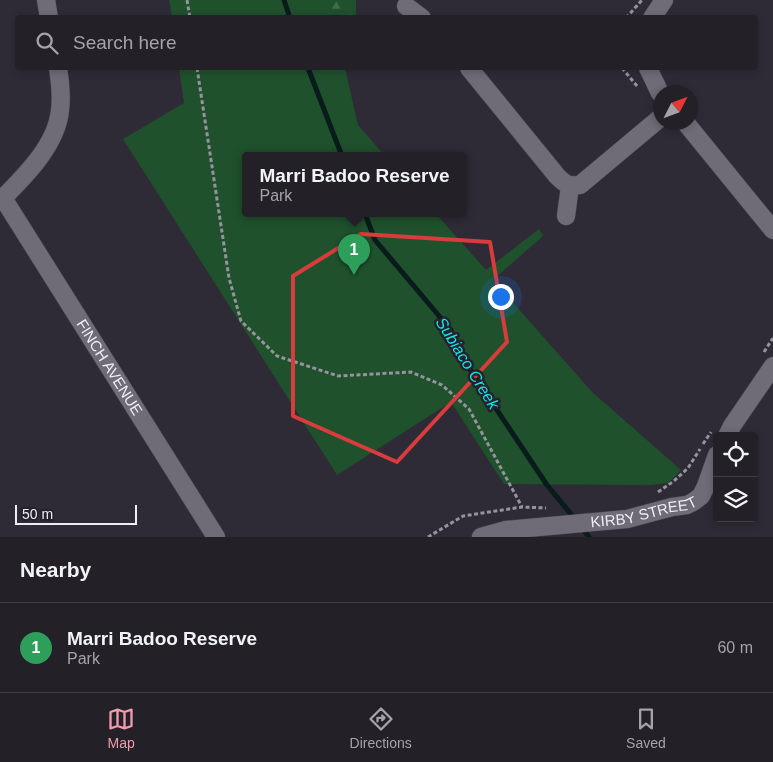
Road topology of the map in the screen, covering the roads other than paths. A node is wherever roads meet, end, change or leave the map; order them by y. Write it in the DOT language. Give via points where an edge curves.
graph roads {
  1 [pos="46,0"];
  2 [pos="664,0"];
  3 [pos="406,6"];
  4 [pos="48,15"];
  5 [pos="418,15"];
  6 [pos="654,15"];
  7 [pos="58,70"];
  8 [pos="471,70"];
  9 [pos="649,70"];
  10 [pos="656,85"];
  11 [pos="653,124"];
  12 [pos="692,130"];
  13 [pos="570,186"];
  14 [pos="2,200"];
  15 [pos="566,216"];
  16 [pos="773,230"];
  17 [pos="767,361"];
  18 [pos="721,431"];
  19 [pos="713,466"];
  20 [pos="216,537"];
  21 [pos="481,537"];
  1 -- 4 [label="street"];
  2 -- 6 [label="street"];
  3 -- 5 [label="street"];
  7 -- 14 [label="street" via="61,95 56,127 47,147"];
  8 -- 13 [label="street" via="557,176"];
  9 -- 10 [label="street"];
  11 -- 13 [label="street" via="580,185"];
  12 -- 16 [label="street"];
  13 -- 15 [label="street"];
  14 -- 20 [label="street, FINCH AVENUE"];
  17 -- 18 [label="street" via="732,426"];
  19 -- 21 [label="street, KIRBY STREET" via="700,496 686,505 627,519 506,530"];
}
